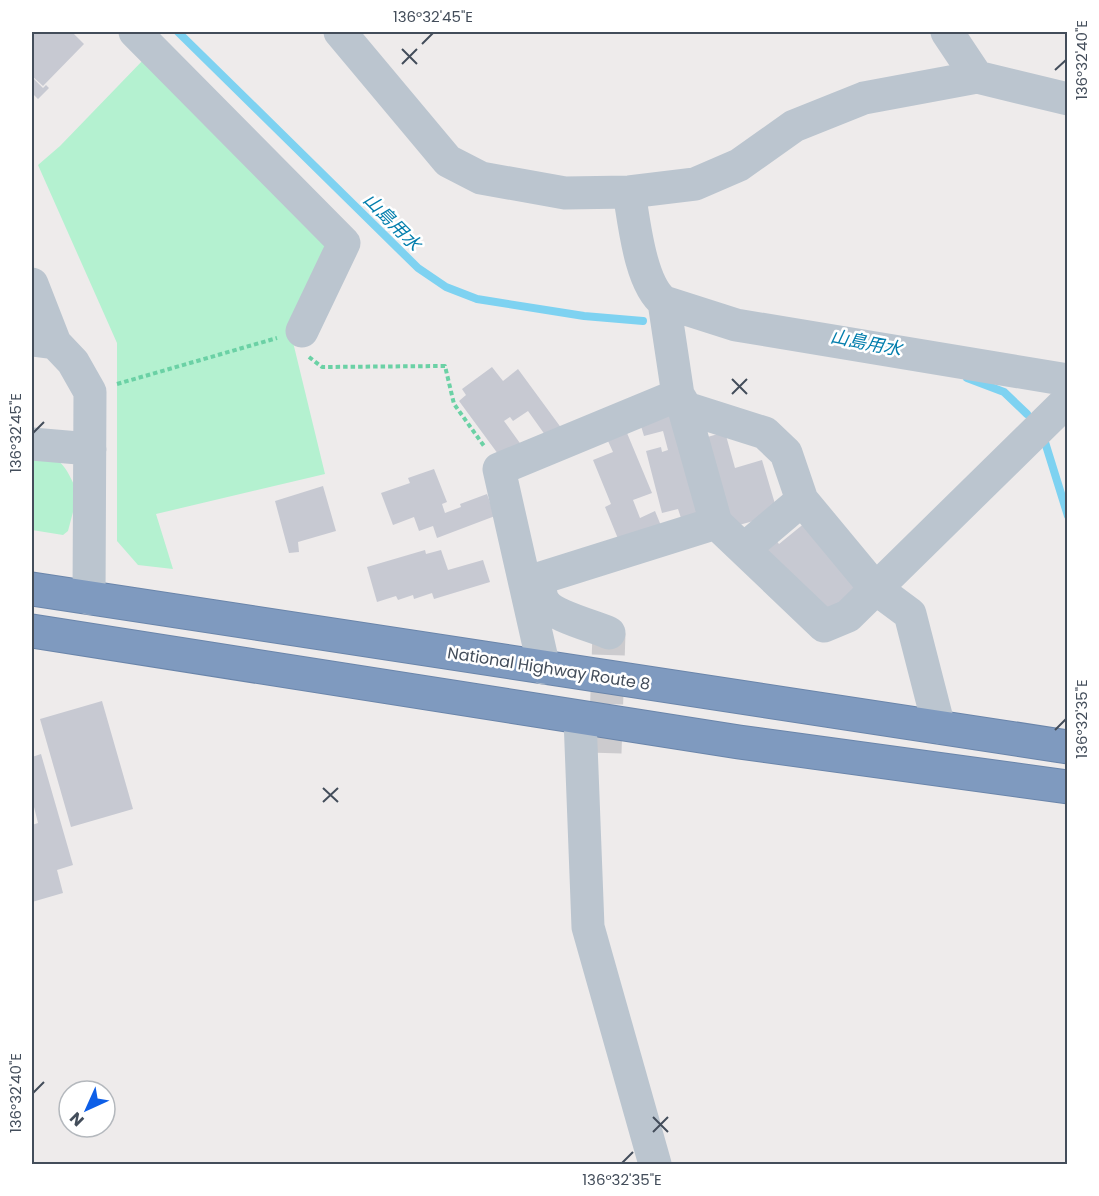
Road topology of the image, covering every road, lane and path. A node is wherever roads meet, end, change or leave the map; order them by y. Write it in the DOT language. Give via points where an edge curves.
graph roads {
  1 [pos="135,32"];
  2 [pos="340,32"];
  3 [pos="947,32"];
  4 [pos="977,77"];
  5 [pos="1068,99"];
  6 [pos="629,192"];
  7 [pos="32,284"];
  8 [pos="664,302"];
  9 [pos="43,342"];
  10 [pos="304,343"];
  11 [pos="1068,380"];
  12 [pos="90,392"];
  13 [pos="680,399"];
  14 [pos="1068,400"];
  15 [pos="32,444"];
  16 [pos="90,449"];
  17 [pos="499,469"];
  18 [pos="802,500"];
  19 [pos="716,523"];
  20 [pos="744,549"];
  21 [pos="532,581"];
  22 [pos="875,588"];
  23 [pos="32,589"];
  24 [pos="89,598"];
  25 [pos="32,631"];
  26 [pos="609,633"];
  27 [pos="544,668"];
  28 [pos="580,718"];
  29 [pos="939,727"];
  30 [pos="1068,747"];
  31 [pos="605,753"];
  32 [pos="1068,787"];
  33 [pos="587,890"];
  34 [pos="655,1164"];
  1 -- 10 [label="street" via="344,243"];
  2 -- 6 [label="street" via="448,161 481,178 565,193"];
  3 -- 4 [label="street"];
  4 -- 5 [label="street"];
  4 -- 6 [label="street" via="864,98 794,126 739,165 695,184"];
  6 -- 8 [label="street" via="642,263 657,296"];
  7 -- 9 [label="street"];
  8 -- 11 [label="street" via="736,326"];
  8 -- 13 [label="street"];
  9 -- 12 [label="street" via="73,362"];
  10 -- 12 [label="path"];
  10 -- 17 [label="path" via="322,368 445,366 454,404"];
  12 -- 16 [label="street"];
  13 -- 17 [label="street"];
  13 -- 18 [label="street" via="686,408 765,433 786,453"];
  13 -- 19 [label="street"];
  14 -- 22 [label="street"];
  15 -- 16 [label="street"];
  16 -- 24 [label="street"];
  17 -- 21 [label="street"];
  18 -- 20 [label="street"];
  18 -- 22 [label="street"];
  19 -- 20 [label="street"];
  19 -- 21 [label="street"];
  20 -- 22 [label="street" via="824,626 848,615"];
  21 -- 26 [label="street" via="544,602 561,616"];
  21 -- 27 [label="street"];
  22 -- 29 [label="street" via="910,614"];
  23 -- 24 [label="highway, National Highway Route 8"];
  24 -- 27 [label="highway, National Highway Route 8"];
  25 -- 28 [label="highway"];
  27 -- 29 [label="highway, National Highway Route 8"];
  28 -- 32 [label="highway"];
  28 -- 33 [label="street"];
  29 -- 30 [label="highway, National Highway Route 8"];
  31 -- 33 [label="street" via="599,818 607,839"];
  33 -- 34 [label="street" via="588,927"];
}
